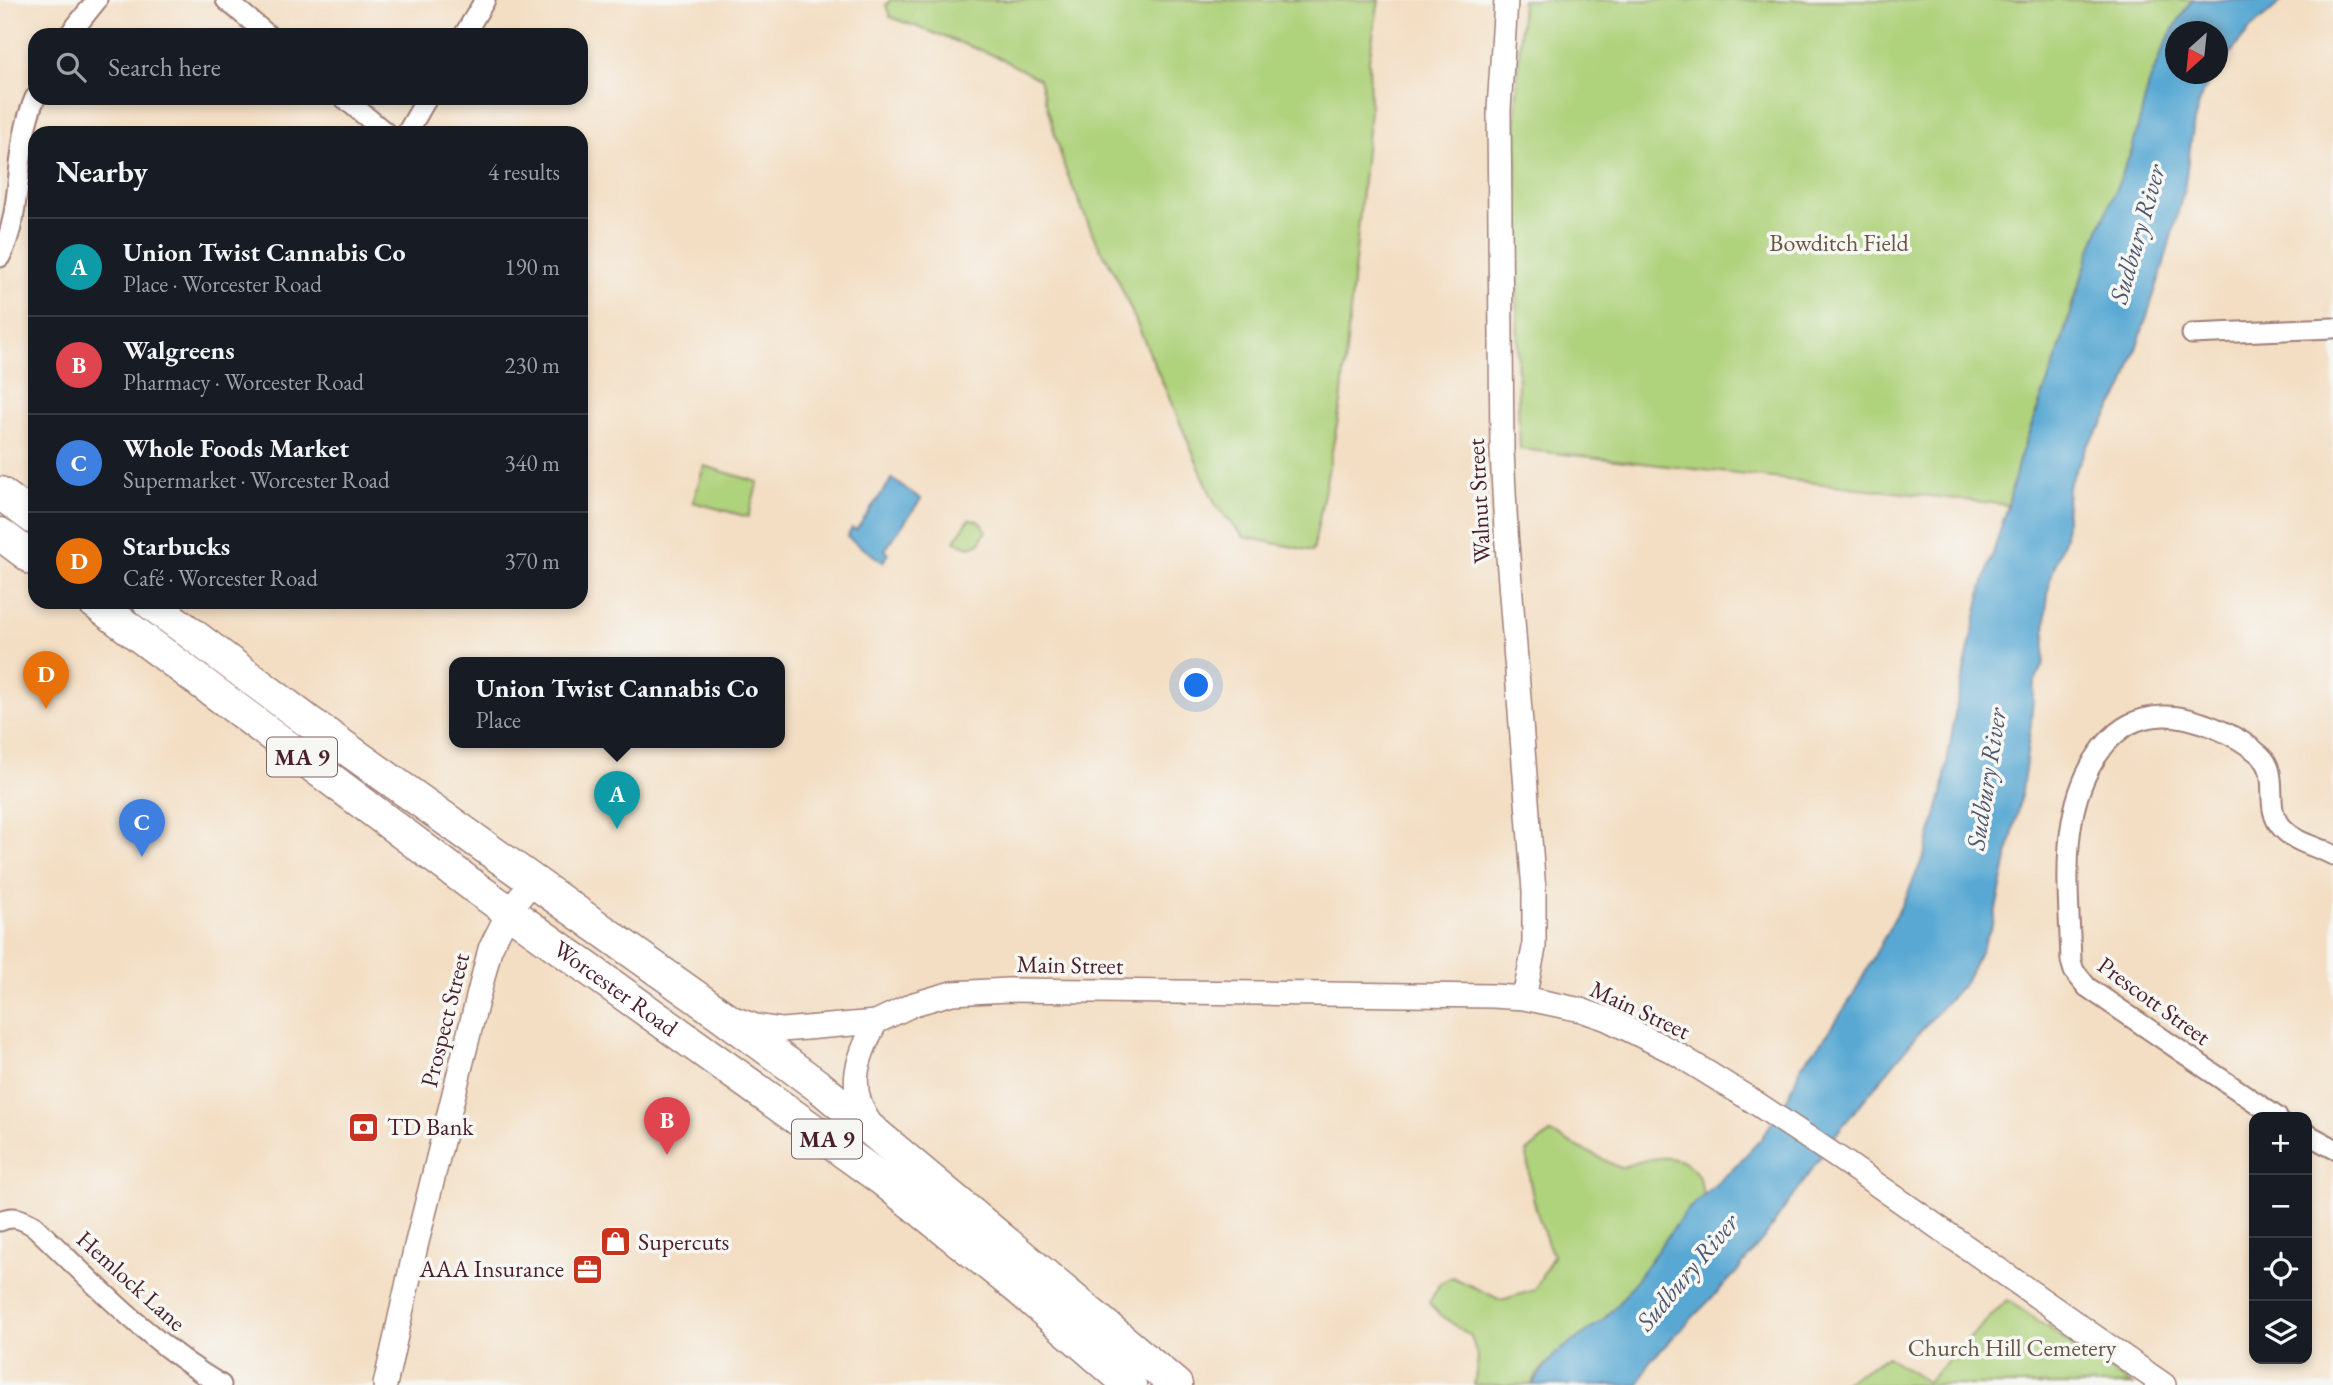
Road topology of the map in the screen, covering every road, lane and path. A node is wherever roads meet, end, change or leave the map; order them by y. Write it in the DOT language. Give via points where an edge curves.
graph roads {
  1 [pos="97,0"];
  2 [pos="226,0"];
  3 [pos="485,0"];
  4 [pos="1506,0"];
  5 [pos="75,28"];
  6 [pos="260,28"];
  7 [pos="468,28"];
  8 [pos="33,105"];
  9 [pos="352,105"];
  10 [pos="423,105"];
  11 [pos="378,126"];
  12 [pos="411,126"];
  13 [pos="0,257"];
  14 [pos="2333,328"];
  15 [pos="2192,334"];
  16 [pos="0,494"];
  17 [pos="28,514"];
  18 [pos="0,534"];
  19 [pos="28,554"];
  20 [pos="103,609"];
  21 [pos="158,609"];
  22 [pos="2333,855"];
  23 [pos="532,882"];
  24 [pos="509,911"];
  25 [pos="1524,998"];
  26 [pos="720,1014"];
  27 [pos="876,1022"];
  28 [pos="2270,1112"];
  29 [pos="876,1133"];
  30 [pos="2312,1137"];
  31 [pos="2333,1148"];
  32 [pos="5,1219"];
  33 [pos="221,1385"];
  34 [pos="385,1385"];
  35 [pos="1130,1385"];
  36 [pos="1176,1385"];
  37 [pos="2164,1385"];
  1 -- 5 [label="street"];
  2 -- 6 [label="street"];
  3 -- 7 [label="street"];
  4 -- 25 [label="street, Walnut Street" via="1499,110 1501,407 1534,891 1534,948"];
  8 -- 13 [label="street" via="13,218"];
  9 -- 11 [label="street"];
  10 -- 12 [label="street"];
  14 -- 15 [label="street"];
  16 -- 17 [label="highway"];
  18 -- 19 [label="highway"];
  20 -- 24 [label="highway, Worcester Road / MA 9"];
  21 -- 23 [label="highway, Worcester Road / MA 9"];
  22 -- 28 [label="street, Prescott Street" via="2299,841 2280,827 2272,808 2271,770 2258,753 2206,724 2178,716 2141,719 2109,740 2085,775 2073,816 2068,853 2074,971 2087,987"];
  23 -- 24 [label="street, Prospect Street"];
  23 -- 26 [label="highway, Worcester Road / MA 9"];
  24 -- 34 [label="street, Prospect Street" via="490,949"];
  24 -- 35 [label="highway, Worcester Road / MA 9" via="883,1180"];
  25 -- 27 [label="street, Main Street" via="977,990 914,1004"];
  25 -- 37 [label="street, Main Street" via="1607,1019 1674,1052 1846,1163"];
  26 -- 27 [label="street, Main Street" via="782,1030"];
  26 -- 29 [label="highway, Worcester Road / MA 9"];
  27 -- 29 [label="street" via="864,1045 856,1091 861,1110"];
  29 -- 36 [label="highway, Worcester Road / MA 9"];
  30 -- 31 [label="street"];
  32 -- 33 [label="street, Hemlock Lane" via="22,1219 34,1226 149,1333"];
}
